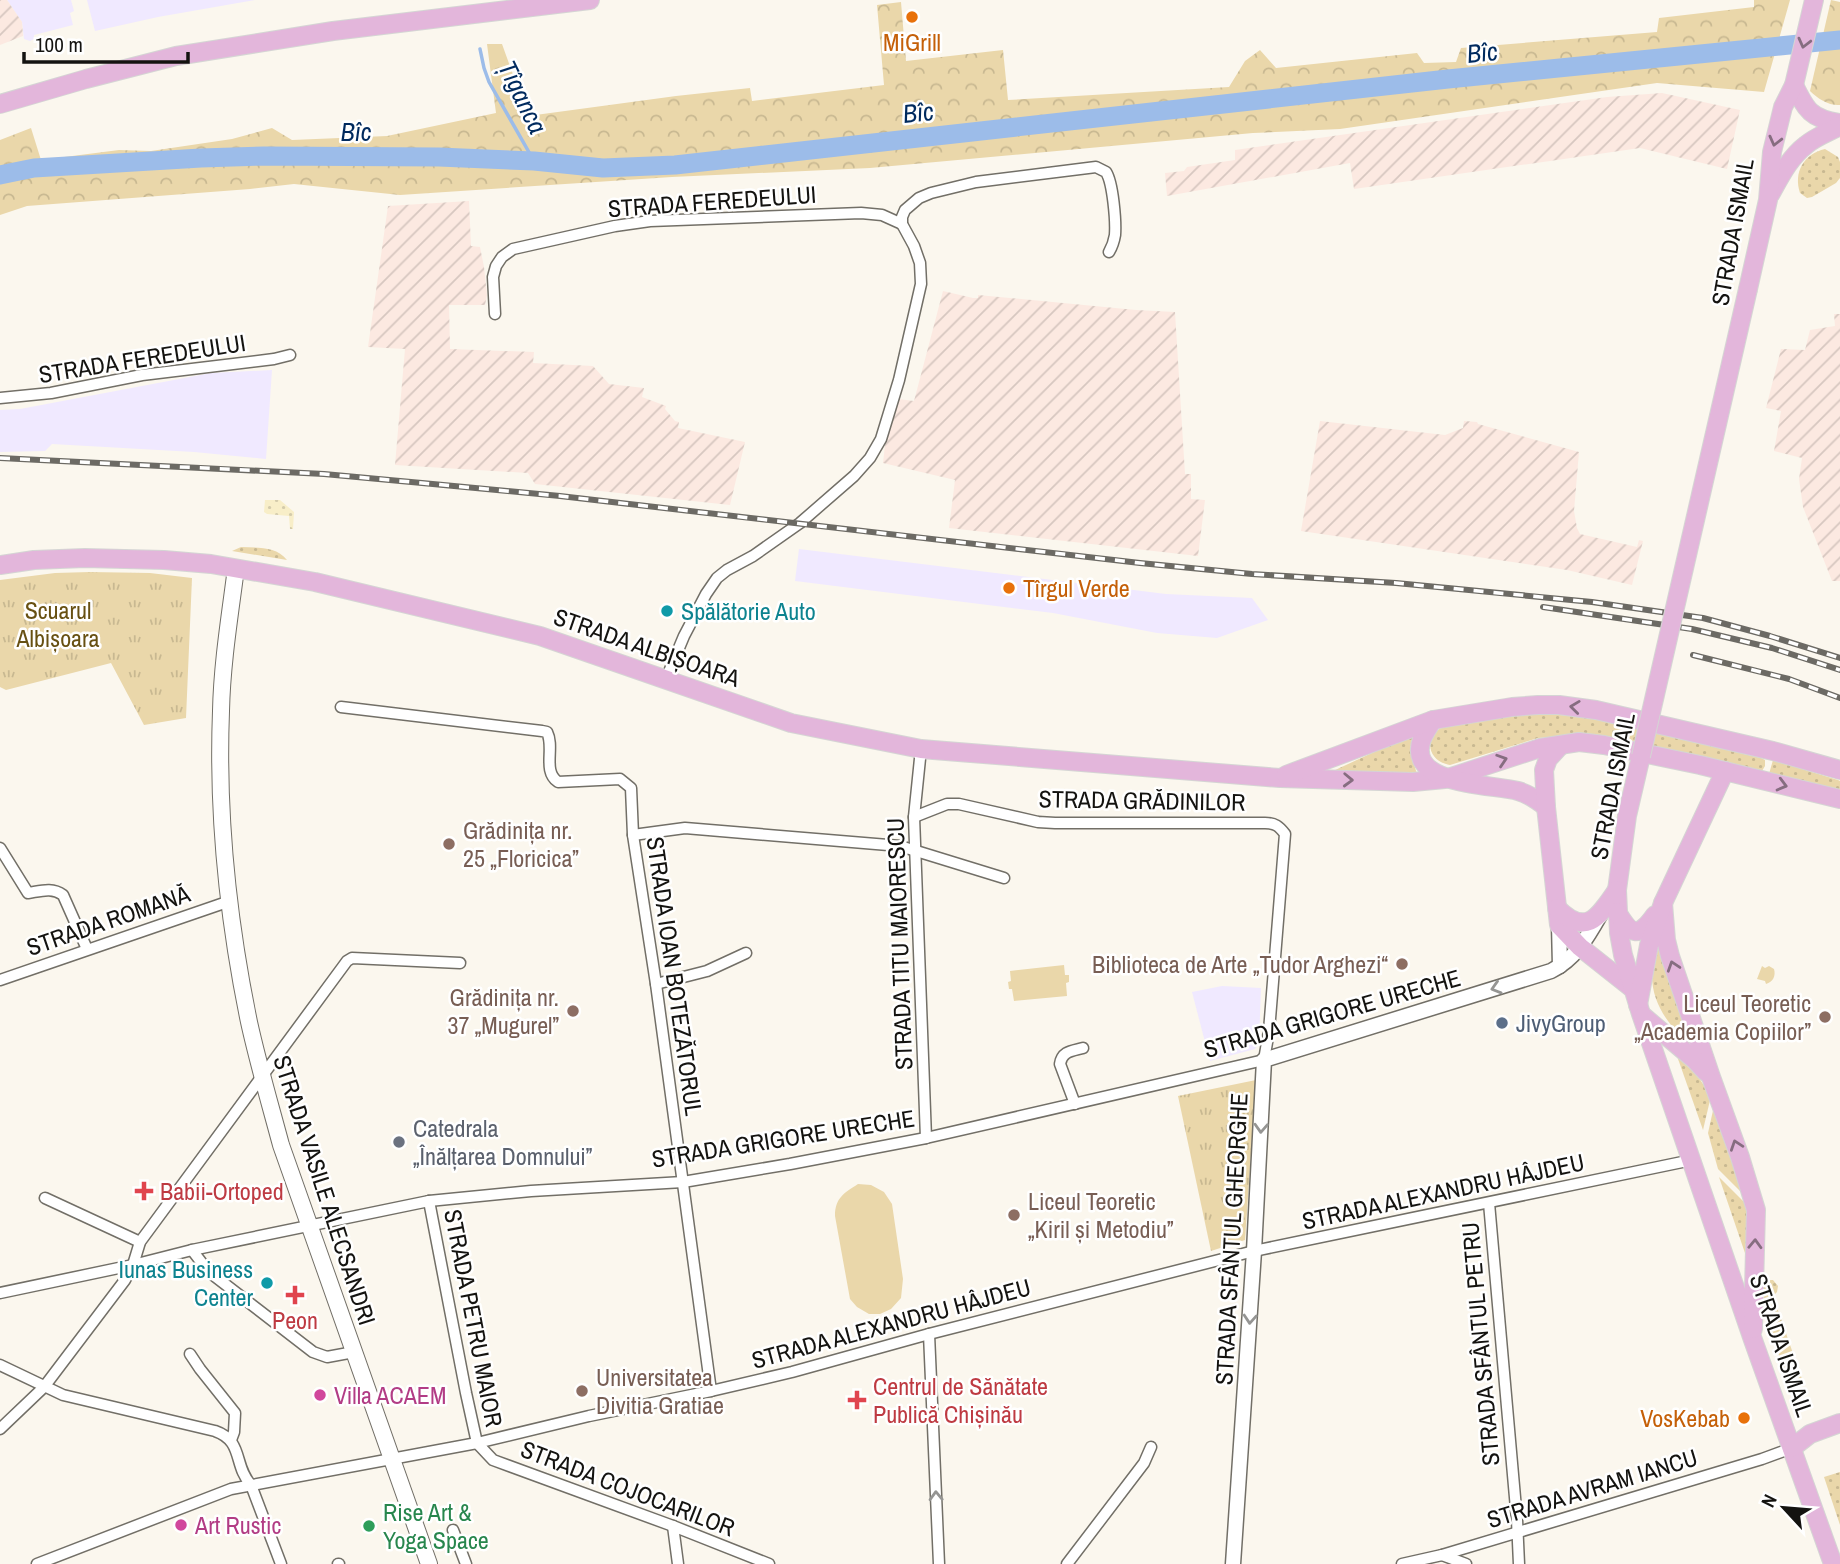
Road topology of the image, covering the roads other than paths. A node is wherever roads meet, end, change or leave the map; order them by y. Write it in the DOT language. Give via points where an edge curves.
graph roads {
  1 [pos="590,0"];
  2 [pos="1814,1"];
  3 [pos="1794,85"];
  4 [pos="0,104"];
  5 [pos="1840,124"];
  6 [pos="1768,200"];
  7 [pos="902,225"];
  8 [pos="1109,252"];
  9 [pos="495,314"];
  10 [pos="290,355"];
  11 [pos="0,398"];
  12 [pos="0,565"];
  13 [pos="236,568"];
  14 [pos="666,679"];
  15 [pos="341,707"];
  16 [pos="1433,720"];
  17 [pos="1561,745"];
  18 [pos="921,749"];
  19 [pos="1840,770"];
  20 [pos="1725,771"];
  21 [pos="1280,778"];
  22 [pos="1445,779"];
  23 [pos="1840,799"];
  24 [pos="1546,807"];
  25 [pos="914,817"];
  26 [pos="1285,834"];
  27 [pos="633,835"];
  28 [pos="0,848"];
  29 [pos="915,851"];
  30 [pos="1004,878"];
  31 [pos="230,901"];
  32 [pos="1663,903"];
  33 [pos="1609,913"];
  34 [pos="1558,917"];
  35 [pos="1580,947"];
  36 [pos="87,949"];
  37 [pos="746,953"];
  38 [pos="460,963"];
  39 [pos="1560,966"];
  40 [pos="0,980"];
  41 [pos="656,984"];
  42 [pos="1637,1002"];
  43 [pos="1083,1048"];
  44 [pos="1264,1060"];
  45 [pos="262,1076"];
  46 [pos="1711,1077"];
  47 [pos="1075,1104"];
  48 [pos="926,1138"];
  49 [pos="1692,1160"];
  50 [pos="683,1182"];
  51 [pos="45,1198"];
  52 [pos="429,1201"];
  53 [pos="1489,1203"];
  54 [pos="309,1227"];
  55 [pos="140,1242"];
  56 [pos="192,1250"];
  57 [pos="1254,1251"];
  58 [pos="133,1265"];
  59 [pos="0,1293"];
  60 [pos="929,1334"];
  61 [pos="1753,1340"];
  62 [pos="354,1352"];
  63 [pos="190,1354"];
  64 [pos="0,1365"];
  65 [pos="44,1387"];
  66 [pos="710,1391"];
  67 [pos="1840,1423"];
  68 [pos="0,1429"];
  69 [pos="230,1440"];
  70 [pos="477,1443"];
  71 [pos="1151,1447"];
  72 [pos="1792,1448"];
  73 [pos="392,1459"];
  74 [pos="251,1485"];
  75 [pos="673,1526"];
  76 [pos="453,1530"];
  77 [pos="1518,1532"];
  78 [pos="1827,1545"];
  79 [pos="65,1554"];
  80 [pos="1443,1559"];
  81 [pos="1840,1561"];
  82 [pos="37,1564"];
  83 [pos="56,1564"];
  84 [pos="281,1564"];
  85 [pos="429,1564"];
  86 [pos="466,1564"];
  87 [pos="678,1564"];
  88 [pos="769,1564"];
  89 [pos="939,1564"];
  90 [pos="1067,1564"];
  91 [pos="1233,1564"];
  92 [pos="1402,1564"];
  93 [pos="1466,1564"];
  94 [pos="1519,1564"];
  95 [pos="1833,1564"];
  1 -- 4 [label="main road" via="333,31 176,56"];
  2 -- 3 [label="main road, STRADA ISMAIL, one-way"];
  3 -- 5 [label="main road" via="1804,106 1817,118"];
  3 -- 6 [label="main road, STRADA ISMAIL, one-way" via="1783,107 1772,152"];
  5 -- 6 [label="main road" via="1794,157"];
  6 -- 33 [label="main road, STRADA ISMAIL, bridge" via="1627,816 1617,890"];
  7 -- 8 [label="street" via="905,209 931,193 976,182 1096,167 1106,172 1111,186 1115,235"];
  7 -- 9 [label="street, STRADA FEREDEULUI" via="882,215 862,213 650,221 584,232 513,249 502,257 492,277"];
  7 -- 14 [label="street" via="920,263 921,284 881,439 853,476 800,523 717,578"];
  10 -- 11 [label="street, STRADA FEREDEULUI"];
  12 -- 13 [label="main road, STRADA ALBIȘOARA" via="85,558"];
  13 -- 14 [label="main road, STRADA ALBIȘOARA" via="315,582 540,636"];
  13 -- 31 [label="main road, STRADA VASILE ALECSANDRI" via="220,733"];
  14 -- 18 [label="main road, STRADA ALBIȘOARA" via="791,723"];
  15 -- 27 [label="street, STRADA IOAN BOTEZĂTORUL" via="548,732 552,778 558,782 620,779 631,788"];
  19 -- 16 [label="main road, STRADA ALBIȘOARA, one-way" via="1579,708 1512,707"];
  16 -- 21 [label="main road, STRADA ALBIȘOARA"];
  16 -- 22 [label="main road" via="1420,751 1428,768"];
  17 -- 20 [label="main road, STRADA ALBIȘOARA" via="1604,745"];
  22 -- 17 [label="main road, STRADA ALBIȘOARA, one-way"];
  17 -- 24 [label="main road" via="1544,770"];
  18 -- 21 [label="main road, STRADA ALBIȘOARA"];
  18 -- 25 [label="street, STRADA TITU MAIORESCU"];
  20 -- 23 [label="main road, STRADA ALBIȘOARA, one-way"];
  20 -- 32 [label="main road"];
  21 -- 22 [label="main road, STRADA ALBIȘOARA, one-way"];
  22 -- 24 [label="main road" via="1516,791"];
  24 -- 34 [label="main road"];
  25 -- 26 [label="street, STRADA GRĂDINILOR" via="959,804 1038,822 1265,822"];
  25 -- 29 [label="street, STRADA TITU MAIORESCU"];
  26 -- 44 [label="street, STRADA SFÂNTUL GHEORGHE"];
  27 -- 29 [label="street" via="685,828"];
  27 -- 41 [label="street, STRADA IOAN BOTEZĂTORUL"];
  28 -- 36 [label="street" via="28,893 50,889 63,895"];
  29 -- 30 [label="street"];
  29 -- 48 [label="street, STRADA TITU MAIORESCU"];
  31 -- 36 [label="street, STRADA ROMANĂ"];
  31 -- 45 [label="main road, STRADA VASILE ALECSANDRI" via="240,977"];
  32 -- 33 [label="main road" via="1642,931 1631,930"];
  32 -- 42 [label="main road"];
  46 -- 32 [label="main road, one-way" via="1670,956"];
  33 -- 34 [label="main road" via="1579,923"];
  33 -- 35 [label="street, STRADA GRIGORE URECHE"];
  33 -- 42 [label="main road, STRADA ISMAIL"];
  34 -- 35 [label="main road"];
  34 -- 39 [label="street"];
  35 -- 39 [label="street, STRADA GRIGORE URECHE"];
  35 -- 42 [label="main road"];
  36 -- 40 [label="street, STRADA ROMANĂ"];
  37 -- 41 [label="street" via="707,971"];
  38 -- 45 [label="street" via="352,958"];
  39 -- 44 [label="street, STRADA GRIGORE URECHE, one-way"];
  41 -- 50 [label="street, STRADA IOAN BOTEZĂTORUL"];
  42 -- 46 [label="main road"];
  42 -- 49 [label="main road, STRADA ISMAIL"];
  43 -- 47 [label="street" via="1065,1053 1060,1064"];
  44 -- 47 [label="street, STRADA GRIGORE URECHE"];
  44 -- 57 [label="street, STRADA SFÂNTUL GHEORGHE, one-way"];
  45 -- 54 [label="main road, STRADA VASILE ALECSANDRI"];
  45 -- 55 [label="street"];
  61 -- 46 [label="main road, one-way" via="1756,1210"];
  47 -- 48 [label="street, STRADA GRIGORE URECHE"];
  48 -- 50 [label="street, STRADA GRIGORE URECHE"];
  49 -- 53 [label="street, STRADA ALEXANDRU HÂJDEU"];
  49 -- 61 [label="main road, STRADA ISMAIL"];
  50 -- 52 [label="street, STRADA GRIGORE URECHE"];
  50 -- 66 [label="street, STRADA IOAN BOTEZĂTORUL"];
  51 -- 55 [label="street"];
  52 -- 54 [label="street, STRADA GRIGORE URECHE"];
  52 -- 70 [label="street, STRADA PETRU MAIOR"];
  53 -- 57 [label="street, STRADA ALEXANDRU HÂJDEU"];
  53 -- 77 [label="street, STRADA SFÂNTUL PETRU"];
  54 -- 56 [label="street, STRADA GRIGORE URECHE"];
  54 -- 62 [label="main road, STRADA VASILE ALECSANDRI"];
  55 -- 58 [label="street"];
  56 -- 58 [label="street, STRADA GRIGORE URECHE"];
  56 -- 62 [label="street" via="208,1270 313,1352 327,1357"];
  57 -- 60 [label="street, STRADA ALEXANDRU HÂJDEU"];
  57 -- 91 [label="street, STRADA SFÂNTUL GHEORGHE, one-way"];
  58 -- 59 [label="street, STRADA GRIGORE URECHE"];
  58 -- 65 [label="street"];
  60 -- 66 [label="street, STRADA ALEXANDRU HÂJDEU"];
  89 -- 60 [label="street, one-way"];
  61 -- 72 [label="main road, STRADA ISMAIL"];
  62 -- 73 [label="main road, STRADA VASILE ALECSANDRI"];
  63 -- 69 [label="street" via="235,1413"];
  64 -- 65 [label="street"];
  65 -- 68 [label="street"];
  65 -- 69 [label="street" via="215,1431"];
  66 -- 70 [label="street, STRADA ALEXANDRU HÂJDEU"];
  67 -- 72 [label="main road" via="1810,1434"];
  69 -- 74 [label="street"];
  70 -- 73 [label="street, STRADA ALEXANDRU HÂJDEU"];
  70 -- 75 [label="street, STRADA COJOCARILOR" via="493,1460"];
  71 -- 90 [label="street" via="1144,1463"];
  72 -- 77 [label="street, STRADA AVRAM IANCU"];
  72 -- 78 [label="main road, STRADA ISMAIL"];
  73 -- 74 [label="street, STRADA ALEXANDRU HÂJDEU"];
  73 -- 85 [label="main road, STRADA VASILE ALECSANDRI"];
  74 -- 79 [label="street, STRADA ALEXANDRU HÂJDEU"];
  74 -- 84 [label="street"];
  75 -- 87 [label="street"];
  75 -- 88 [label="street, STRADA COJOCARILOR"];
  76 -- 86 [label="street"];
  77 -- 80 [label="street, STRADA AVRAM IANCU"];
  77 -- 94 [label="street, STRADA SFÂNTUL PETRU"];
  78 -- 81 [label="street"];
  78 -- 95 [label="main road, STRADA ISMAIL"];
  79 -- 82 [label="street, STRADA ALEXANDRU HÂJDEU"];
  79 -- 83 [label="street, STRADA ALEXANDRU HÂJDEU"];
  80 -- 92 [label="street, STRADA AVRAM IANCU"];
  80 -- 93 [label="street"];
}
